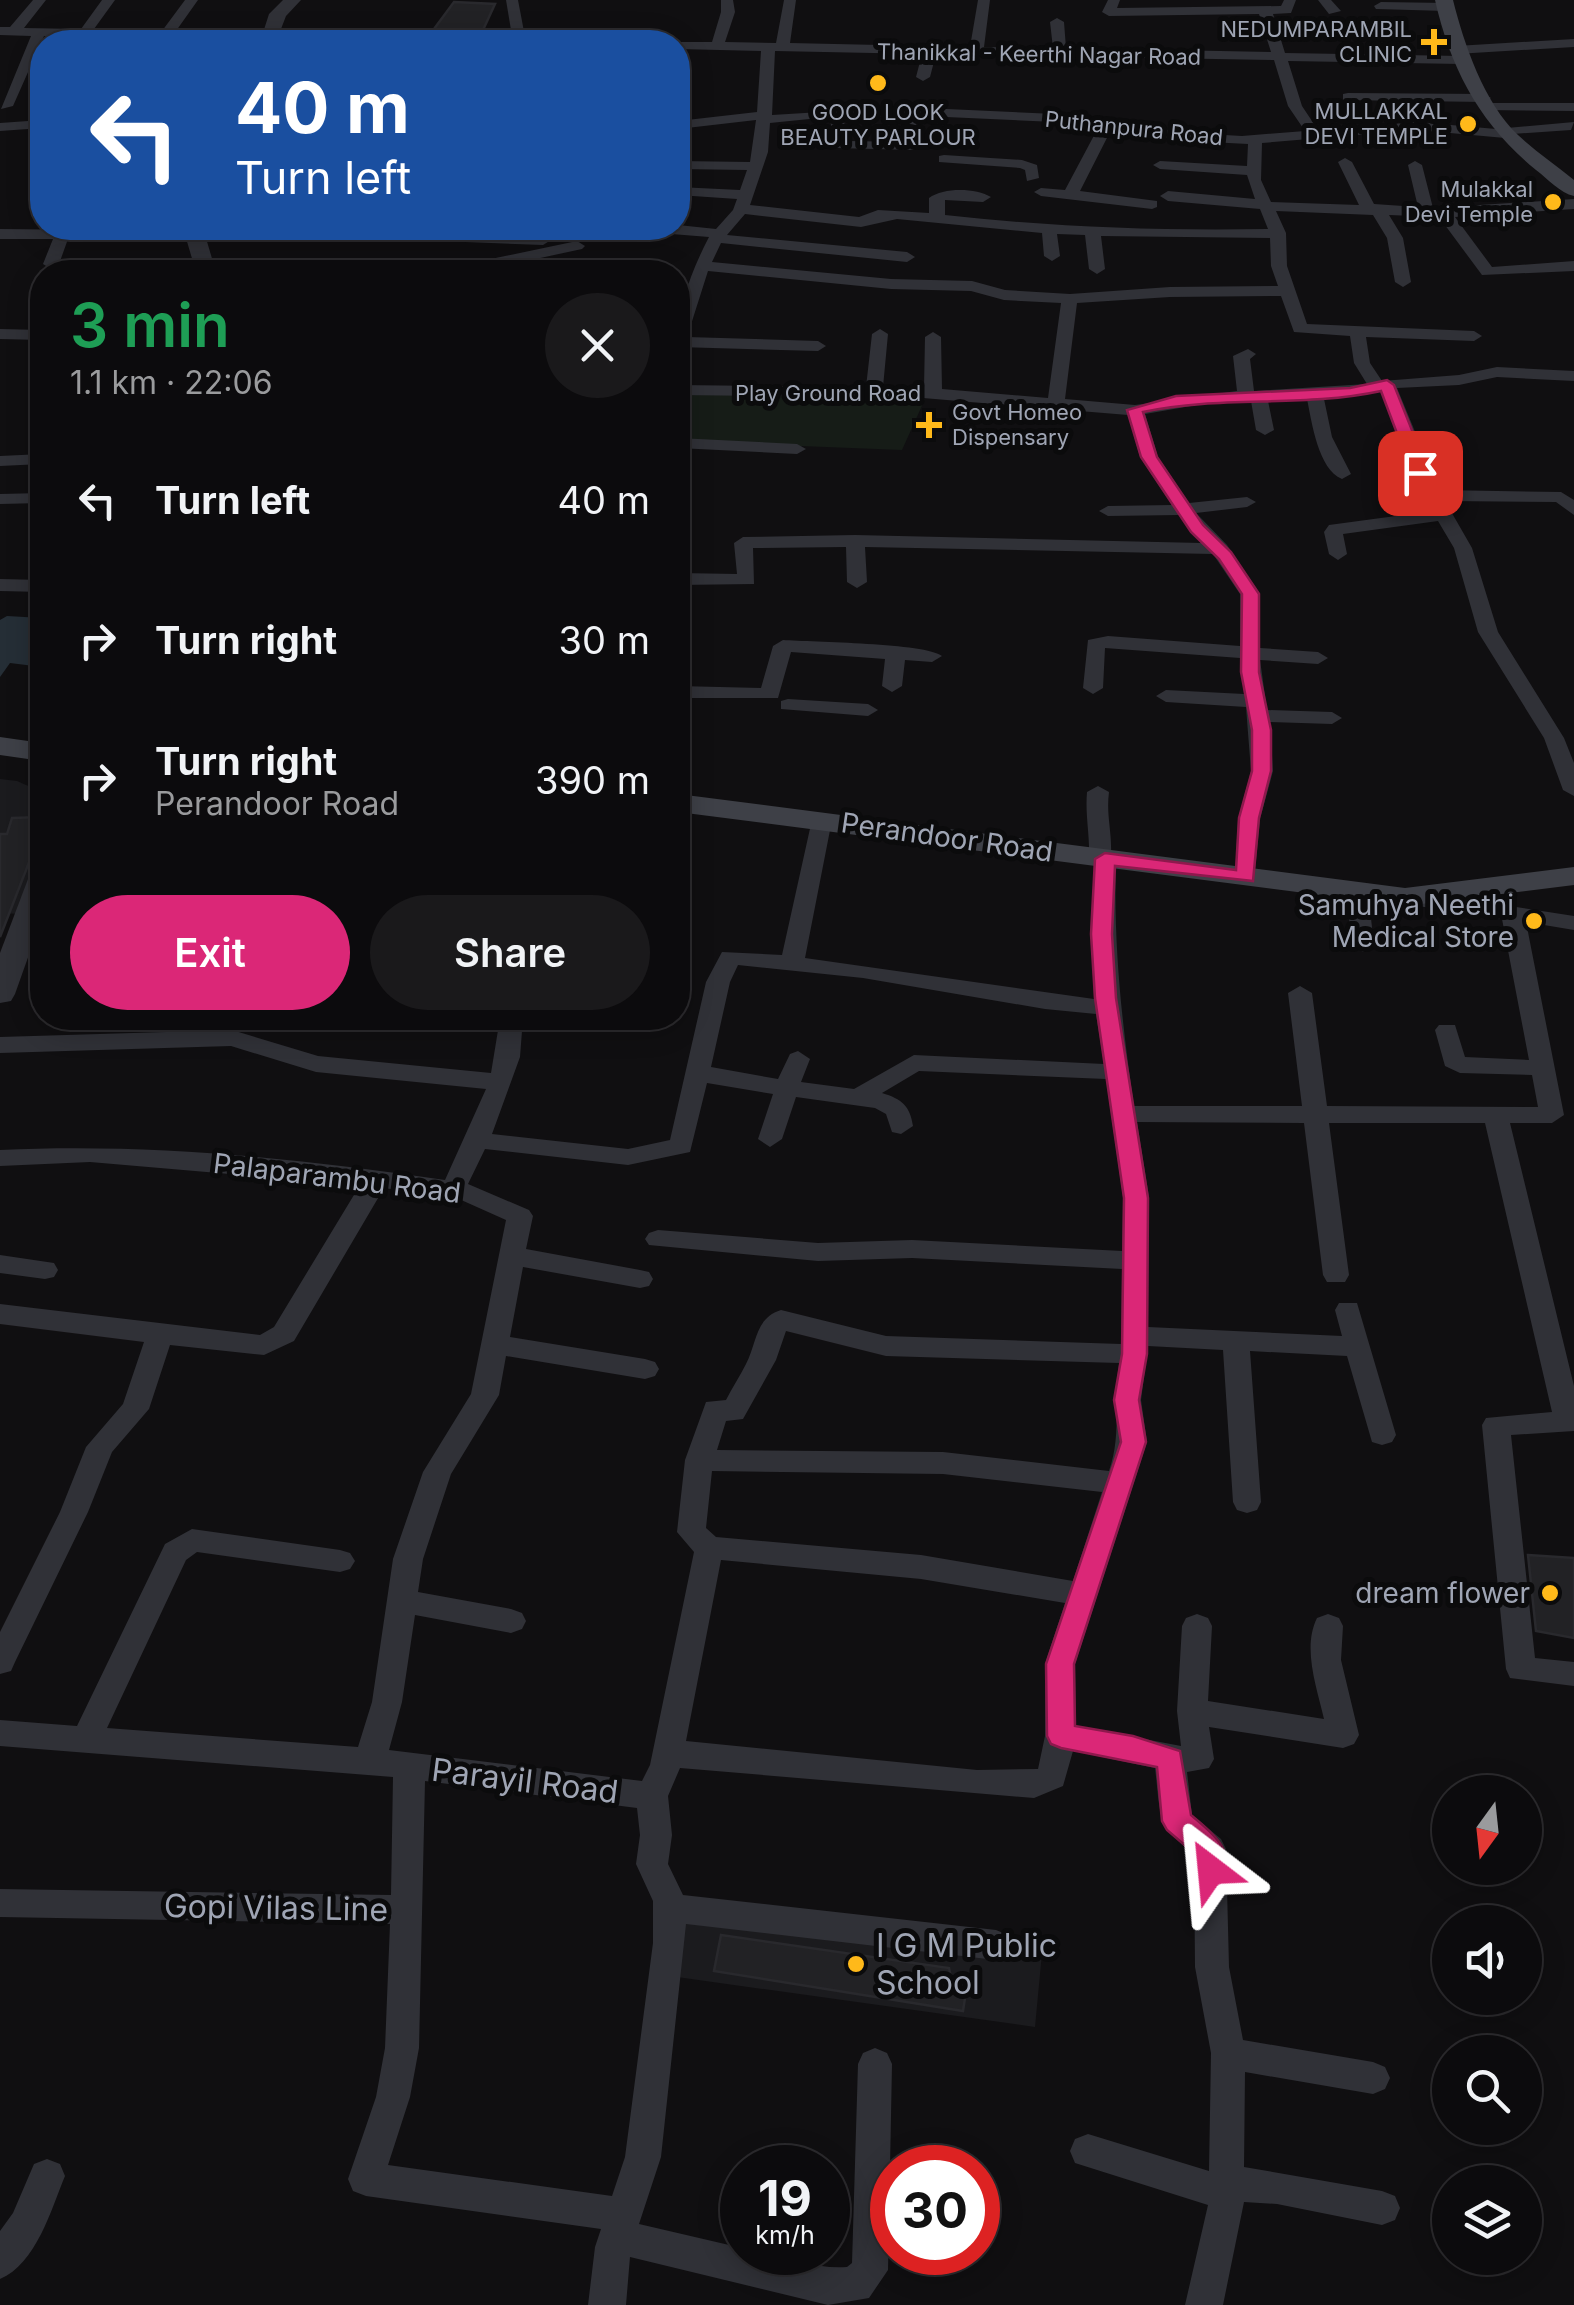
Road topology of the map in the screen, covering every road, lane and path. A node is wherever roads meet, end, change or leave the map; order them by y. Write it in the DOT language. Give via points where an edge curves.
graph roads {
  1 [pos="40,0"];
  2 [pos="109,0"];
  3 [pos="192,0"];
  4 [pos="293,0"];
  5 [pos="512,0"];
  6 [pos="726,0"];
  7 [pos="790,0"];
  8 [pos="984,0"];
  9 [pos="1114,0"];
  10 [pos="1290,0"];
  11 [pos="1445,4"];
  12 [pos="1381,6"];
  13 [pos="1265,11"];
  14 [pos="1057,22"];
  15 [pos="87,30"];
  16 [pos="170,30"];
  17 [pos="272,30"];
  18 [pos="518,30"];
  19 [pos="6,31"];
  20 [pos="1122,35"];
  21 [pos="1209,38"];
  22 [pos="1574,43"];
  23 [pos="690,46"];
  24 [pos="717,46"];
  25 [pos="775,48"];
  26 [pos="930,50"];
  27 [pos="976,52"];
  28 [pos="30,54"];
  29 [pos="1060,54"];
  30 [pos="1458,55"];
  31 [pos="1128,56"];
  32 [pos="1280,59"];
  33 [pos="923,77"];
  34 [pos="1348,97"];
  35 [pos="1487,102"];
  36 [pos="6,106"];
  37 [pos="1574,107"];
  38 [pos="917,112"];
  39 [pos="835,113"];
  40 [pos="764,118"];
  41 [pos="690,124"];
  42 [pos="30,125"];
  43 [pos="1106,126"];
  44 [pos="1571,126"];
  45 [pos="0,127"];
  46 [pos="1504,132"];
  47 [pos="1315,135"];
  48 [pos="997,139"];
  49 [pos="1255,140"];
  50 [pos="944,159"];
  51 [pos="1345,162"];
  52 [pos="1415,164"];
  53 [pos="690,165"];
  54 [pos="1160,165"];
  55 [pos="756,166"];
  56 [pos="1254,170"];
  57 [pos="1564,174"];
  58 [pos="1574,190"];
  59 [pos="874,191"];
  60 [pos="690,193"];
  61 [pos="1073,195"];
  62 [pos="983,197"];
  63 [pos="743,202"];
  64 [pos="1574,204"];
  65 [pos="1266,206"];
  66 [pos="1372,207"];
  67 [pos="1426,211"];
  68 [pos="1444,213"];
  69 [pos="878,215"];
  70 [pos="803,216"];
  71 [pos="937,219"];
  72 [pos="1049,229"];
  73 [pos="1092,229"];
  74 [pos="690,232"];
  75 [pos="1278,233"];
  76 [pos="0,234"];
  77 [pos="30,235"];
  78 [pos="718,236"];
  79 [pos="577,246"];
  80 [pos="786,246"];
  81 [pos="1052,256"];
  82 [pos="907,257"];
  83 [pos="508,260"];
  84 [pos="702,266"];
  85 [pos="1574,266"];
  86 [pos="1097,270"];
  87 [pos="1403,282"];
  88 [pos="690,286"];
  89 [pos="1285,290"];
  90 [pos="1070,299"];
  91 [pos="1358,331"];
  92 [pos="690,333"];
  93 [pos="0,334"];
  94 [pos="30,334"];
  95 [pos="880,334"];
  96 [pos="1474,336"];
  97 [pos="933,337"];
  98 [pos="818,346"];
  99 [pos="1248,354"];
  100 [pos="1568,380"];
  101 [pos="1382,386"];
  102 [pos="690,390"];
  103 [pos="874,393"];
  104 [pos="933,394"];
  105 [pos="1315,394"];
  106 [pos="1252,397"];
  107 [pos="1056,404"];
  108 [pos="1135,410"];
  109 [pos="1265,430"];
  110 [pos="690,445"];
  111 [pos="797,449"];
  112 [pos="30,460"];
  113 [pos="0,461"];
  114 [pos="1342,474"];
  115 [pos="1432,495"];
  116 [pos="30,498"];
  117 [pos="0,499"];
  118 [pos="1247,502"];
  119 [pos="1185,508"];
  120 [pos="1574,510"];
  121 [pos="1108,511"];
  122 [pos="1444,515"];
  123 [pos="855,541"];
  124 [pos="1220,549"];
  125 [pos="1338,554"];
  126 [pos="690,579"];
  127 [pos="857,582"];
  128 [pos="0,585"];
  129 [pos="30,586"];
  130 [pos="896,651"];
  131 [pos="1250,652"];
  132 [pos="932,656"];
  133 [pos="1318,658"];
  134 [pos="892,686"];
  135 [pos="1092,688"];
  136 [pos="690,694"];
  137 [pos="1166,696"];
  138 [pos="781,705"];
  139 [pos="1257,709"];
  140 [pos="868,710"];
  141 [pos="1332,718"];
  142 [pos="1574,729"];
  143 [pos="1549,731"];
  144 [pos="0,746"];
  145 [pos="30,750"];
  146 [pos="1574,790"];
  147 [pos="1098,792"];
  148 [pos="690,804"];
  149 [pos="821,820"];
  150 [pos="1103,858"];
  151 [pos="1574,876"];
  152 [pos="1246,877"];
  153 [pos="1357,892"];
  154 [pos="1405,897"];
  155 [pos="1513,915"];
  156 [pos="30,920"];
  157 [pos="1574,923"];
  158 [pos="1363,945"];
  159 [pos="792,963"];
  160 [pos="1300,993"];
  161 [pos="0,994"];
  162 [pos="1107,1007"];
  163 [pos="511,1030"];
  164 [pos="1447,1030"];
  165 [pos="0,1045"];
  166 [pos="798,1060"];
  167 [pos="1542,1068"];
  168 [pos="1118,1072"];
  169 [pos="698,1073"];
  170 [pos="499,1082"];
  171 [pos="787,1088"];
  172 [pos="857,1098"];
  173 [pos="1124,1114"];
  174 [pos="1495,1114"];
  175 [pos="1318,1115"];
  176 [pos="1563,1115"];
  177 [pos="902,1126"];
  178 [pos="480,1131"];
  179 [pos="770,1139"];
  180 [pos="0,1158"];
  181 [pos="377,1178"];
  182 [pos="452,1190"];
  183 [pos="658,1239"];
  184 [pos="512,1256"];
  185 [pos="1136,1261"];
  186 [pos="0,1264"];
  187 [pos="44,1270"];
  188 [pos="1336,1275"];
  189 [pos="640,1279"];
  190 [pos="1348,1310"];
  191 [pos="0,1314"];
  192 [pos="160,1334"];
  193 [pos="1236,1341"];
  194 [pos="496,1345"];
  195 [pos="1134,1345"];
  196 [pos="1358,1346"];
  197 [pos="645,1369"];
  198 [pos="1571,1421"];
  199 [pos="1382,1435"];
  200 [pos="699,1460"];
  201 [pos="1117,1483"];
  202 [pos="1247,1502"];
  203 [pos="709,1548"];
  204 [pos="340,1561"];
  205 [pos="1082,1594"];
  206 [pos="400,1600"];
  207 [pos="511,1622"];
  208 [pos="1197,1626"];
  209 [pos="1328,1626"];
  210 [pos="0,1662"];
  211 [pos="1574,1674"];
  212 [pos="1192,1711"];
  213 [pos="0,1733"];
  214 [pos="1061,1736"];
  215 [pos="86,1740"];
  216 [pos="1170,1759"];
  217 [pos="370,1761"];
  218 [pos="409,1766"];
  219 [pos="658,1781"];
  220 [pos="0,1903"];
  221 [pos="670,1908"];
  222 [pos="408,1910"];
  223 [pos="996,1945"];
  224 [pos="1228,2053"];
  225 [pos="874,2064"];
  226 [pos="1373,2078"];
  227 [pos="1088,2150"];
  228 [pos="47,2176"];
  229 [pos="1226,2188"];
  230 [pos="1382,2208"];
  231 [pos="620,2226"];
  232 [pos="0,2261"];
  233 [pos="607,2305"];
  234 [pos="1204,2305"];
  1 -- 19 [label="street"];
  2 -- 15 [label="street"];
  3 -- 16 [label="street"];
  4 -- 17 [label="street"];
  5 -- 18 [label="street"];
  6 -- 24 [label="street"];
  7 -- 25 [label="street"];
  8 -- 27 [label="street"];
  9 -- 21 [label="street" via="1108,12"];
  10 -- 13 [label="street" via="1286,10"];
  11 -- 12 [label="street"];
  11 -- 30 [label="main road"];
  13 -- 21 [label="street"];
  13 -- 32 [label="street"];
  14 -- 29 [label="street"];
  20 -- 31 [label="street"];
  21 -- 31 [label="street, Thanikkal - Keerthi Nagar Road"];
  21 -- 32 [label="street, Thanikkal - Keerthi Nagar Road"];
  22 -- 30 [label="street, Thanikkal - Keerthi Nagar Road"];
  23 -- 24 [label="street, Thanikkal - Keerthi Nagar Road"];
  24 -- 25 [label="street, Thanikkal - Keerthi Nagar Road"];
  25 -- 26 [label="street, Thanikkal - Keerthi Nagar Road"];
  25 -- 40 [label="street"];
  26 -- 27 [label="street, Thanikkal - Keerthi Nagar Road"];
  26 -- 33 [label="street"];
  27 -- 29 [label="street, Thanikkal - Keerthi Nagar Road"];
  28 -- 36 [label="street"];
  29 -- 31 [label="street, Thanikkal - Keerthi Nagar Road"];
  30 -- 32 [label="street, Thanikkal - Keerthi Nagar Road"];
  30 -- 35 [label="main road"];
  32 -- 47 [label="street" via="1294,106"];
  34 -- 35 [label="street"];
  35 -- 37 [label="street"];
  35 -- 46 [label="main road"];
  38 -- 39 [label="street, Puthanpura Road"];
  38 -- 39 [label="street" via="915,146 842,146"];
  38 -- 48 [label="street, Puthanpura Road"];
  39 -- 40 [label="street, Puthanpura Road"];
  40 -- 41 [label="street, Puthanpura Road"];
  40 -- 55 [label="street"];
  42 -- 45 [label="street"];
  43 -- 48 [label="street, Puthanpura Road"];
  43 -- 49 [label="street, Puthanpura Road"];
  43 -- 61 [label="street"];
  44 -- 46 [label="street, Puthanpura Road"];
  46 -- 47 [label="street, Puthanpura Road" via="1416,126"];
  46 -- 57 [label="main road"];
  47 -- 49 [label="street, Puthanpura Road"];
  48 -- 50 [label="street"];
  48 -- 61 [label="street" via="1032,168 1036,185"];
  49 -- 56 [label="street"];
  51 -- 66 [label="street"];
  52 -- 67 [label="street"];
  53 -- 55 [label="street"];
  54 -- 56 [label="street"];
  55 -- 63 [label="street"];
  56 -- 65 [label="street"];
  57 -- 58 [label="main road"];
  59 -- 69 [label="street" via="871,208"];
  60 -- 63 [label="street"];
  61 -- 65 [label="street"];
  62 -- 71 [label="street" via="943,195"];
  63 -- 70 [label="street"];
  63 -- 78 [label="street"];
  64 -- 68 [label="street"];
  65 -- 66 [label="street"];
  65 -- 75 [label="street"];
  66 -- 67 [label="street"];
  66 -- 87 [label="street" via="1394,238"];
  67 -- 68 [label="street"];
  68 -- 85 [label="street" via="1488,272"];
  69 -- 70 [label="street" via="861,222"];
  69 -- 71 [label="street"];
  70 -- 80 [label="street"];
  71 -- 72 [label="street" via="999,234"];
  72 -- 73 [label="street"];
  72 -- 81 [label="street"];
  73 -- 75 [label="street"];
  73 -- 86 [label="street"];
  74 -- 78 [label="street"];
  75 -- 89 [label="street"];
  76 -- 77 [label="street"];
  78 -- 80 [label="street"];
  78 -- 84 [label="street"];
  79 -- 83 [label="street"];
  80 -- 82 [label="street"];
  84 -- 88 [label="street"];
  84 -- 90 [label="street"];
  89 -- 90 [label="street"];
  89 -- 91 [label="street" via="1300,329"];
  90 -- 107 [label="street"];
  91 -- 96 [label="street"];
  91 -- 101 [label="street" via="1362,363"];
  92 -- 98 [label="street"];
  93 -- 94 [label="street"];
  95 -- 103 [label="street"];
  97 -- 104 [label="street"];
  99 -- 106 [label="street" via="1241,356"];
  100 -- 101 [label="street, Play Ground Road" via="1498,372"];
  101 -- 105 [label="street, Play Ground Road"];
  101 -- 115 [label="street"];
  102 -- 103 [label="street, Play Ground Road"];
  103 -- 104 [label="street, Play Ground Road"];
  104 -- 107 [label="street, Play Ground Road"];
  105 -- 106 [label="street, Play Ground Road"];
  105 -- 114 [label="street" via="1323,437"];
  106 -- 108 [label="street, Play Ground Road" via="1176,400"];
  106 -- 109 [label="street"];
  107 -- 108 [label="street, Play Ground Road"];
  108 -- 119 [label="street" via="1149,457"];
  110 -- 111 [label="street"];
  112 -- 113 [label="street"];
  115 -- 120 [label="street" via="1561,497"];
  115 -- 122 [label="street"];
  116 -- 117 [label="street"];
  118 -- 119 [label="street"];
  119 -- 121 [label="street"];
  119 -- 124 [label="street"];
  122 -- 125 [label="street" via="1336,529"];
  122 -- 143 [label="street" via="1463,548 1488,632"];
  123 -- 124 [label="street"];
  123 -- 126 [label="street" via="743,543 747,580"];
  123 -- 127 [label="street"];
  124 -- 131 [label="street" via="1250,594"];
  128 -- 129 [label="street"];
  130 -- 132 [label="street"];
  130 -- 134 [label="street"];
  130 -- 138 [label="street" via="783,646 772,676"];
  131 -- 133 [label="street"];
  131 -- 135 [label="street" via="1096,644"];
  131 -- 139 [label="street"];
  136 -- 138 [label="street"];
  137 -- 139 [label="street"];
  138 -- 140 [label="street"];
  139 -- 141 [label="street"];
  139 -- 152 [label="street" via="1262,771 1249,818"];
  142 -- 143 [label="street"];
  143 -- 146 [label="street"];
  144 -- 145 [label="main road"];
  147 -- 150 [label="street"];
  148 -- 149 [label="main road, Perandoor Road"];
  149 -- 150 [label="main road, Perandoor Road"];
  149 -- 159 [label="street"];
  150 -- 152 [label="main road, Perandoor Road"];
  150 -- 162 [label="street"];
  151 -- 154 [label="main road, Perandoor Road"];
  152 -- 153 [label="main road, Perandoor Road"];
  153 -- 154 [label="main road, Perandoor Road"];
  153 -- 158 [label="street"];
  154 -- 155 [label="street"];
  155 -- 157 [label="street"];
  155 -- 167 [label="street"];
  156 -- 161 [label="street"];
  159 -- 162 [label="street"];
  159 -- 169 [label="street" via="730,957"];
  160 -- 175 [label="street"];
  162 -- 168 [label="street"];
  163 -- 170 [label="street"];
  164 -- 167 [label="street" via="1460,1065"];
  165 -- 170 [label="street" via="232,1038 316,1064"];
  166 -- 171 [label="street"];
  167 -- 176 [label="street"];
  168 -- 172 [label="street" via="914,1063"];
  168 -- 173 [label="street"];
  169 -- 171 [label="street"];
  169 -- 178 [label="street" via="681,1146 628,1158"];
  170 -- 178 [label="street"];
  171 -- 172 [label="street"];
  171 -- 179 [label="street"];
  172 -- 177 [label="street" via="898,1110"];
  173 -- 175 [label="street"];
  173 -- 185 [label="street" via="1136,1198"];
  174 -- 175 [label="street"];
  174 -- 176 [label="street"];
  174 -- 198 [label="street"];
  175 -- 188 [label="street"];
  178 -- 182 [label="street"];
  180 -- 181 [label="street, Palaparambu Road" via="149,1156"];
  181 -- 182 [label="street, Palaparambu Road"];
  181 -- 192 [label="street" via="284,1334 264,1345"];
  182 -- 184 [label="street, Palaparambu Road" via="520,1216"];
  183 -- 185 [label="street" via="818,1252 912,1249"];
  184 -- 189 [label="street"];
  184 -- 194 [label="street, Palaparambu Road"];
  185 -- 195 [label="street"];
  186 -- 187 [label="street"];
  190 -- 196 [label="street"];
  191 -- 192 [label="street"];
  192 -- 210 [label="street" via="134,1409 100,1447"];
  193 -- 195 [label="street"];
  193 -- 196 [label="street"];
  193 -- 202 [label="street"];
  194 -- 197 [label="street"];
  194 -- 206 [label="street, Palaparambu Road" via="485,1395 438,1472"];
  195 -- 200 [label="street" via="886,1346 781,1320 733,1412 716,1408"];
  195 -- 201 [label="street" via="1127,1400 1133,1442"];
  196 -- 199 [label="street"];
  198 -- 211 [label="street" via="1496,1425 1521,1669"];
  200 -- 201 [label="street" via="942,1463"];
  200 -- 203 [label="street" via="691,1532"];
  201 -- 205 [label="street"];
  203 -- 205 [label="street" via="921,1567"];
  203 -- 219 [label="street"];
  204 -- 215 [label="street" via="192,1540 175,1552"];
  205 -- 214 [label="street" via="1060,1664"];
  206 -- 207 [label="street"];
  206 -- 217 [label="street, Palaparambu Road" via="387,1702"];
  208 -- 212 [label="street"];
  209 -- 212 [label="street" via="1326,1660 1343,1735"];
  212 -- 216 [label="street" via="1198,1759"];
  213 -- 215 [label="street, Parayil Road"];
  214 -- 216 [label="street"];
  214 -- 219 [label="street" via="1052,1777 1034,1785 690,1754 668,1756"];
  215 -- 217 [label="street, Parayil Road"];
  216 -- 224 [label="street" via="1177,1821 1210,1849 1212,1968"];
  217 -- 218 [label="street, Parayil Road"];
  218 -- 219 [label="street, Parayil Road"];
  218 -- 222 [label="street, Gopi Vilas Line"];
  219 -- 221 [label="street, Parayil Road" via="652,1864"];
  220 -- 222 [label="street, Gopi Vilas Line"];
  221 -- 223 [label="street"];
  221 -- 231 [label="street, Parayil Road" via="643,2157"];
  222 -- 231 [label="street" via="402,2048 394,2097 366,2179"];
  224 -- 226 [label="street"];
  224 -- 229 [label="street"];
  225 -- 231 [label="street" via="870,2270 856,2284 829,2287"];
  227 -- 229 [label="street"];
  228 -- 232 [label="street" via="26,2225"];
  229 -- 230 [label="street" via="1277,2187"];
  229 -- 234 [label="street"];
  231 -- 233 [label="street, Parayil Road"];
}
